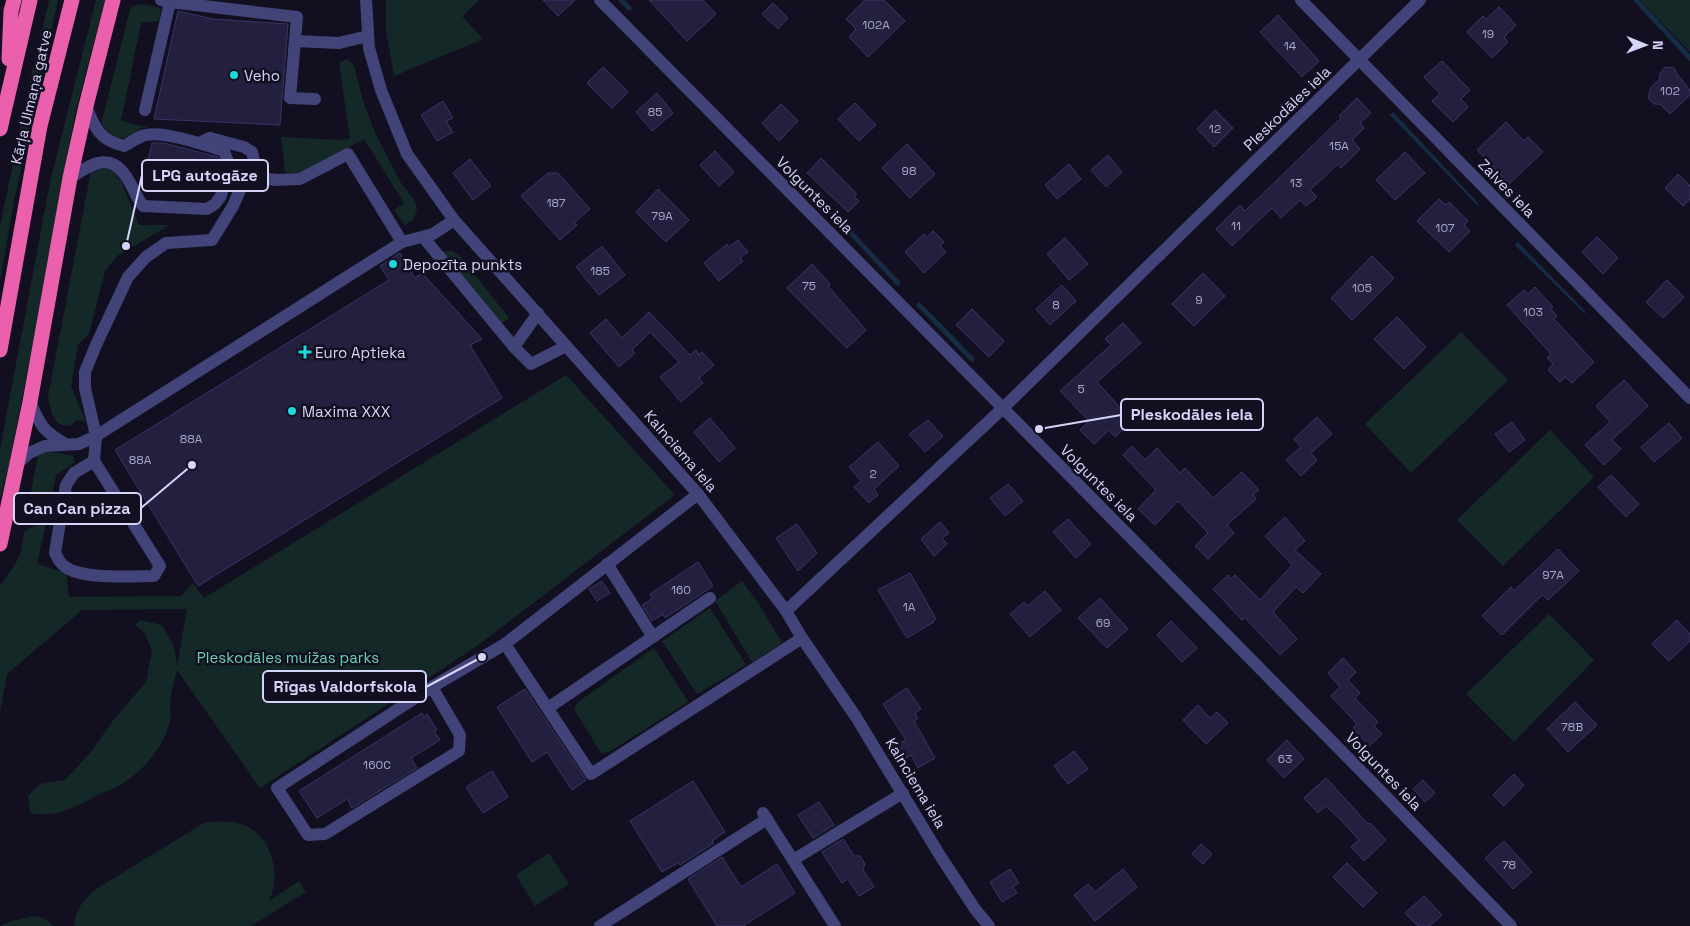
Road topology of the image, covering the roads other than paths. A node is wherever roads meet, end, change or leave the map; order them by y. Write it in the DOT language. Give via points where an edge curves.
graph roads {
  1 [pos="14,0"];
  2 [pos="30,0"];
  3 [pos="72,0"];
  4 [pos="113,0"];
  5 [pos="366,0"];
  6 [pos="600,0"];
  7 [pos="1300,0"];
  8 [pos="1420,0"];
  9 [pos="165,1"];
  10 [pos="368,36"];
  11 [pos="295,41"];
  12 [pos="1360,60"];
  13 [pos="8,93"];
  14 [pos="315,99"];
  15 [pos="86,106"];
  16 [pos="145,110"];
  17 [pos="0,129"];
  18 [pos="198,143"];
  19 [pos="124,146"];
  20 [pos="119,167"];
  21 [pos="70,178"];
  22 [pos="244,181"];
  23 [pos="215,204"];
  24 [pos="454,220"];
  25 [pos="423,237"];
  26 [pos="402,242"];
  27 [pos="538,313"];
  28 [pos="566,346"];
  29 [pos="514,347"];
  30 [pos="0,350"];
  31 [pos="1690,398"];
  32 [pos="30,402"];
  33 [pos="1002,409"];
  34 [pos="96,436"];
  35 [pos="66,444"];
  36 [pos="94,461"];
  37 [pos="18,463"];
  38 [pos="698,494"];
  39 [pos="0,544"];
  40 [pos="607,564"];
  41 [pos="710,598"];
  42 [pos="786,611"];
  43 [pos="653,637"];
  44 [pos="802,638"];
  45 [pos="505,644"];
  46 [pos="432,687"];
  47 [pos="548,708"];
  48 [pos="903,793"];
  49 [pos="793,860"];
  50 [pos="600,926"];
  51 [pos="835,926"];
  52 [pos="989,926"];
  53 [pos="1511,926"];
  1 -- 13 [label="highway"];
  2 -- 13 [label="highway, Kārļa Ulmaņa gatve"];
  3 -- 30 [label="highway, Kārļa Ulmaņa gatve" via="40,126"];
  4 -- 15 [label="highway"];
  5 -- 10 [label="street, Kalnciema iela"];
  6 -- 33 [label="street, Volguntes iela"];
  7 -- 12 [label="street, Zalves iela"];
  8 -- 12 [label="street, Pleskodāles iela"];
  9 -- 11 [label="street" via="297,17"];
  9 -- 16 [label="street"];
  10 -- 11 [label="street" via="338,43"];
  10 -- 24 [label="street, Kalnciema iela" via="381,90 407,154"];
  11 -- 14 [label="street" via="290,98"];
  12 -- 31 [label="street, Zalves iela"];
  12 -- 33 [label="street, Pleskodāles iela"];
  13 -- 17 [label="highway, Kārļa Ulmaņa gatve"];
  15 -- 19 [label="street" via="96,129 106,140"];
  15 -- 21 [label="highway"];
  18 -- 19 [label="street" via="169,136 146,135"];
  18 -- 22 [label="street" via="210,138 252,152 256,168"];
  18 -- 23 [label="street" via="224,151 228,162 221,196"];
  19 -- 20 [label="street"];
  20 -- 21 [label="street" via="101,161"];
  20 -- 23 [label="street" via="143,206 207,209"];
  21 -- 32 [label="highway"];
  22 -- 23 [label="street"];
  22 -- 26 [label="street" via="300,178 348,154"];
  22 -- 34 [label="street" via="212,240 166,244 146,257 128,277 85,372 85,388"];
  24 -- 25 [label="street"];
  24 -- 27 [label="street, Kalnciema iela"];
  25 -- 26 [label="street"];
  25 -- 29 [label="street"];
  26 -- 34 [label="street"];
  27 -- 28 [label="street, Kalnciema iela"];
  27 -- 29 [label="street"];
  28 -- 29 [label="street" via="531,364"];
  28 -- 38 [label="street, Kalnciema iela"];
  32 -- 35 [label="street" via="40,426"];
  32 -- 37 [label="highway"];
  33 -- 42 [label="street, Pleskodāles iela"];
  33 -- 53 [label="street, Volguntes iela"];
  34 -- 35 [label="street" via="80,444"];
  34 -- 36 [label="street"];
  35 -- 37 [label="street" via="45,446 29,453"];
  36 -- 36 [label="street" via="160,566 154,576 99,576 73,571 62,565 55,553 66,485 74,473"];
  37 -- 39 [label="highway"];
  38 -- 40 [label="street"];
  38 -- 42 [label="street, Kalnciema iela"];
  40 -- 43 [label="street"];
  40 -- 45 [label="street"];
  41 -- 43 [label="street"];
  42 -- 44 [label="street, Kalnciema iela"];
  43 -- 47 [label="street"];
  44 -- 47 [label="street" via="591,774"];
  44 -- 48 [label="street, Kalnciema iela"];
  45 -- 46 [label="street"];
  45 -- 47 [label="street"];
  46 -- 46 [label="street" via="277,788 308,835 325,834 459,751 460,735"];
  48 -- 49 [label="street"];
  48 -- 52 [label="street, Kalnciema iela" via="944,862"];
  49 -- 50 [label="street" via="765,816"];
  49 -- 51 [label="street"];
}
